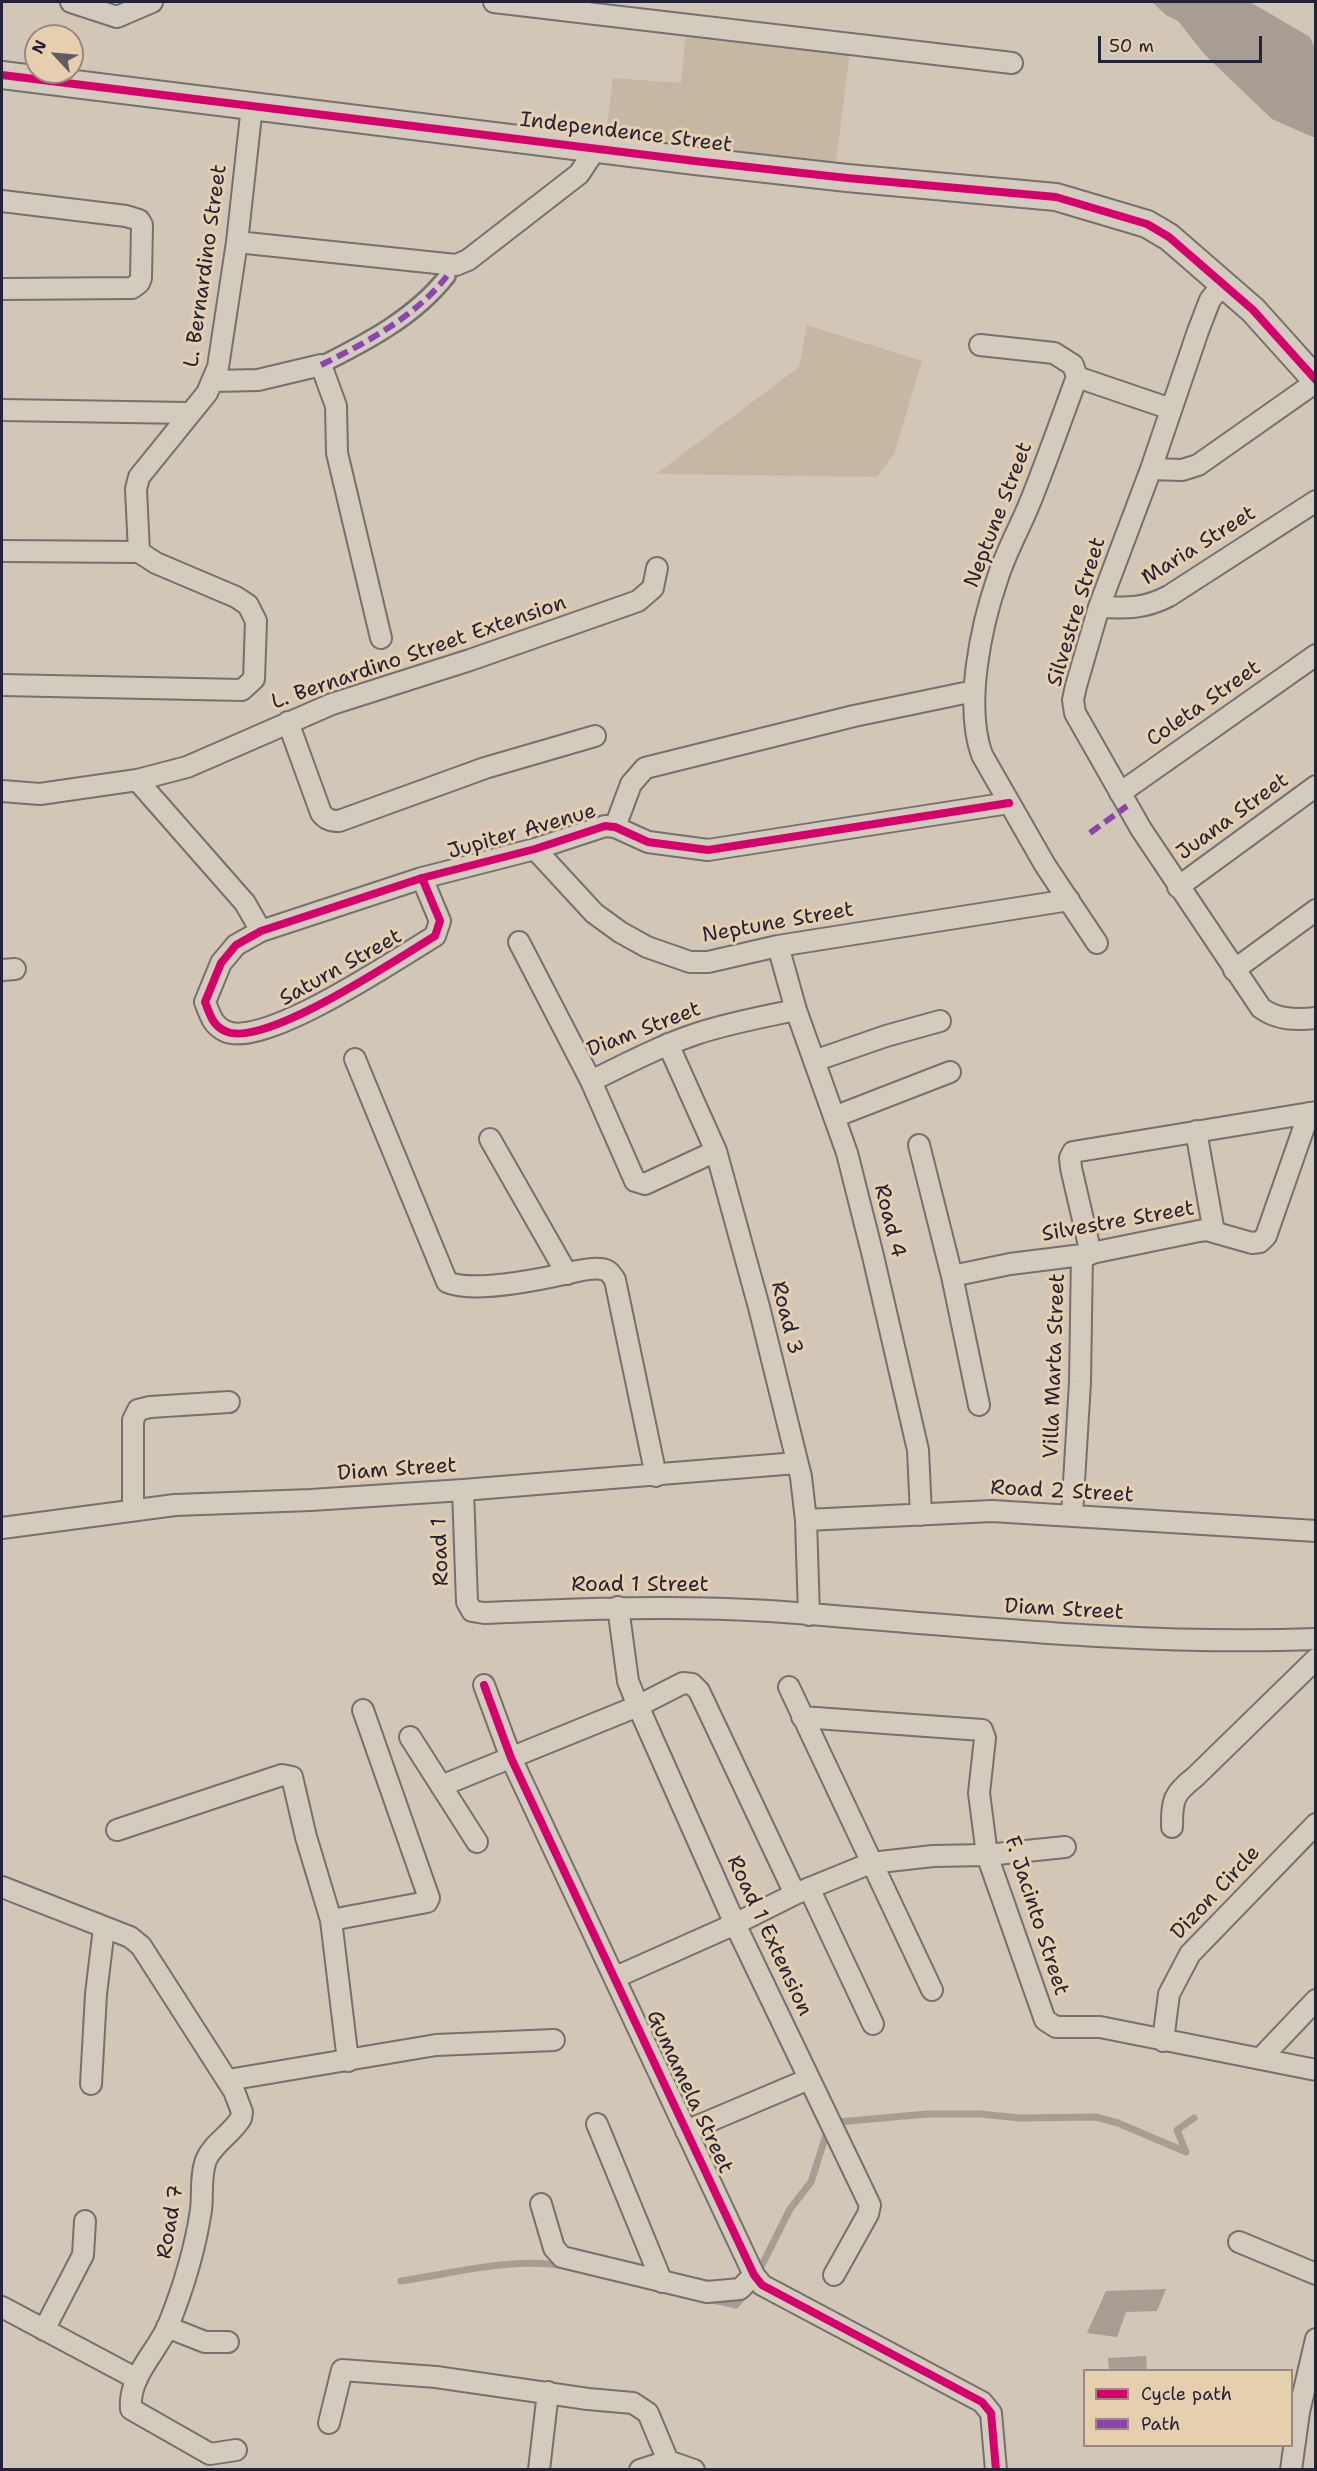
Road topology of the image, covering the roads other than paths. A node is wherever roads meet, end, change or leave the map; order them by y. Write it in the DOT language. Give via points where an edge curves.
graph roads {
  1 [pos="71,2"];
  2 [pos="152,2"];
  3 [pos="494,2"];
  4 [pos="626,10"];
  5 [pos="1012,63"];
  6 [pos="2,75"];
  7 [pos="252,106"];
  8 [pos="591,147"];
  9 [pos="2,201"];
  10 [pos="237,242"];
  11 [pos="447,276"];
  12 [pos="1224,282"];
  13 [pos="2,289"];
  14 [pos="980,345"];
  15 [pos="321,365"];
  16 [pos="1077,377"];
  17 [pos="213,381"];
  18 [pos="1316,381"];
  19 [pos="1171,408"];
  20 [pos="2,410"];
  21 [pos="189,413"];
  22 [pos="1151,469"];
  23 [pos="1316,501"];
  24 [pos="2,551"];
  25 [pos="139,552"];
  26 [pos="657,568"];
  27 [pos="1099,607"];
  28 [pos="381,638"];
  29 [pos="1316,655"];
  30 [pos="2,685"];
  31 [pos="974,691"];
  32 [pos="288,722"];
  33 [pos="595,736"];
  34 [pos="137,780"];
  35 [pos="1316,786"];
  36 [pos="2,791"];
  37 [pos="1120,793"];
  38 [pos="1009,803"];
  39 [pos="615,827"];
  40 [pos="535,849"];
  41 [pos="422,878"];
  42 [pos="1178,887"];
  43 [pos="1069,900"];
  44 [pos="1316,910"];
  45 [pos="261,931"];
  46 [pos="519,942"];
  47 [pos="1097,943"];
  48 [pos="778,946"];
  49 [pos="1234,970"];
  50 [pos="796,1011"];
  51 [pos="1316,1017"];
  52 [pos="940,1021"];
  53 [pos="668,1044"];
  54 [pos="355,1059"];
  55 [pos="814,1061"];
  56 [pos="950,1072"];
  57 [pos="591,1081"];
  58 [pos="1312,1112"];
  59 [pos="834,1117"];
  60 [pos="1196,1131"];
  61 [pos="490,1139"];
  62 [pos="919,1145"];
  63 [pos="716,1151"];
  64 [pos="1214,1232"];
  65 [pos="1087,1254"];
  66 [pos="567,1274"];
  67 [pos="952,1276"];
  68 [pos="229,1402"];
  69 [pos="979,1405"];
  70 [pos="797,1463"];
  71 [pos="656,1476"];
  72 [pos="463,1490"];
  73 [pos="133,1509"];
  74 [pos="921,1515"];
  75 [pos="1072,1515"];
  76 [pos="806,1520"];
  77 [pos="2,1528"];
  78 [pos="1316,1531"];
  79 [pos="618,1607"];
  80 [pos="472,1611"];
  81 [pos="809,1615"];
  82 [pos="1316,1639"];
  83 [pos="1316,1659"];
  84 [pos="484,1685"];
  85 [pos="789,1687"];
  86 [pos="638,1706"];
  87 [pos="363,1710"];
  88 [pos="802,1717"];
  89 [pos="410,1737"];
  90 [pos="512,1758"];
  91 [pos="441,1786"];
  92 [pos="1316,1824"];
  93 [pos="1172,1827"];
  94 [pos="117,1830"];
  95 [pos="477,1842"];
  96 [pos="1065,1847"];
  97 [pos="987,1855"];
  98 [pos="872,1863"];
  99 [pos="802,1891"];
  100 [pos="3,1893"];
  101 [pos="331,1920"];
  102 [pos="735,1924"];
  103 [pos="104,1928"];
  104 [pos="616,1977"];
  105 [pos="932,1990"];
  106 [pos="1316,2000"];
  107 [pos="873,2024"];
  108 [pos="554,2040"];
  109 [pos="1163,2041"];
  110 [pos="1260,2059"];
  111 [pos="348,2061"];
  112 [pos="1316,2070"];
  113 [pos="810,2079"];
  114 [pos="228,2080"];
  115 [pos="91,2084"];
  116 [pos="597,2124"];
  117 [pos="686,2131"];
  118 [pos="541,2204"];
  119 [pos="85,2221"];
  120 [pos="1239,2242"];
  121 [pos="1316,2274"];
  122 [pos="754,2275"];
  123 [pos="834,2275"];
  124 [pos="662,2282"];
  125 [pos="2,2307"];
  126 [pos="167,2328"];
  127 [pos="44,2330"];
  128 [pos="1316,2339"];
  129 [pos="228,2342"];
  130 [pos="1313,2360"];
  131 [pos="137,2379"];
  132 [pos="548,2392"];
  133 [pos="1295,2412"];
  134 [pos="329,2423"];
  135 [pos="1293,2440"];
  136 [pos="1293,2447"];
  137 [pos="236,2450"];
  138 [pos="668,2461"];
  139 [pos="539,2469"];
  140 [pos="640,2469"];
  141 [pos="694,2469"];
  142 [pos="996,2469"];
  143 [pos="1291,2469"];
  1 -- 2 [label="street" via="117,16"];
  3 -- 4 [label="street"];
  4 -- 5 [label="street"];
  6 -- 7 [label="street, Independence Street"];
  7 -- 8 [label="street, Independence Street"];
  7 -- 10 [label="street, L. Bernardino Street"];
  8 -- 10 [label="street" via="591,156 579,174 468,261 456,265"];
  8 -- 12 [label="street, Independence Street" via="847,178 1056,197 1147,224"];
  9 -- 13 [label="street" via="126,216 142,225 141,278 136,286"];
  10 -- 17 [label="street, L. Bernardino Street"];
  11 -- 15 [label="street" via="436,291 379,335"];
  12 -- 18 [label="street, Independence Street"];
  12 -- 19 [label="street, Silvestre Street" via="1210,300"];
  14 -- 16 [label="street" via="1054,352 1073,365"];
  15 -- 17 [label="street" via="258,380"];
  15 -- 28 [label="street" via="336,406 337,453"];
  16 -- 19 [label="street"];
  16 -- 31 [label="street, Neptune Street" via="998,577"];
  17 -- 21 [label="street, L. Bernardino Street"];
  18 -- 22 [label="street" via="1198,465 1182,470"];
  19 -- 22 [label="street, Silvestre Street"];
  20 -- 21 [label="street"];
  21 -- 25 [label="street, L. Bernardino Street" via="139,477"];
  22 -- 27 [label="street, Silvestre Street"];
  23 -- 27 [label="street, Maria Street" via="1152,605"];
  24 -- 25 [label="street, L. Bernardino Street Extension"];
  25 -- 30 [label="street, L. Bernardino Street Extension" via="248,604 256,621 254,679 249,685 242,690"];
  26 -- 32 [label="street, L. Bernardino Street Extension" via="653,588 638,601"];
  27 -- 37 [label="street, Silvestre Street" via="1076,686 1074,713"];
  29 -- 37 [label="street, Coleta Street"];
  31 -- 38 [label="street, Neptune Street" via="976,737"];
  31 -- 39 [label="street" via="854,716 645,768 631,784"];
  32 -- 33 [label="street" via="321,813 339,821 485,768"];
  32 -- 34 [label="street, L. Bernardino Street Extension" via="187,766"];
  34 -- 36 [label="street, L. Bernardino Street Extension" via="40,794"];
  34 -- 45 [label="street" via="245,903"];
  35 -- 42 [label="street, Juana Street"];
  37 -- 42 [label="street, Silvestre Street"];
  38 -- 39 [label="street, Jupiter Avenue" via="708,850 648,842"];
  38 -- 43 [label="street, Neptune Street"];
  39 -- 40 [label="street, Jupiter Avenue" via="605,826"];
  40 -- 41 [label="street, Jupiter Avenue"];
  40 -- 48 [label="street, Neptune Street" via="594,913 655,950 690,962 708,962"];
  41 -- 45 [label="street, Jupiter Avenue"];
  41 -- 45 [label="street, Saturn Street" via="440,921 435,936 274,1026 248,1034 227,1032 213,1023 205,1002 221,963 236,945"];
  42 -- 49 [label="street, Silvestre Street"];
  43 -- 47 [label="street, Neptune Street"];
  43 -- 48 [label="street, Neptune Street"];
  44 -- 49 [label="street"];
  46 -- 57 [label="street, Diam Street"];
  48 -- 50 [label="street, Road 4"];
  49 -- 51 [label="street, Silvestre Street" via="1261,1008 1270,1014 1297,1020"];
  50 -- 53 [label="street, Diam Street" via="729,1024"];
  50 -- 55 [label="street, Road 4"];
  52 -- 55 [label="street"];
  53 -- 57 [label="street, Diam Street"];
  53 -- 63 [label="street, Road 3"];
  54 -- 66 [label="street" via="447,1282 465,1287"];
  55 -- 59 [label="street, Road 4"];
  56 -- 59 [label="street"];
  57 -- 63 [label="street" via="639,1184"];
  58 -- 60 [label="street"];
  58 -- 64 [label="street, Silvestre Street" via="1266,1236 1252,1243"];
  59 -- 74 [label="street, Road 4" via="847,1153 902,1371 918,1450"];
  60 -- 64 [label="street"];
  60 -- 65 [label="street, Villa Marta Street" via="1073,1152 1071,1168"];
  61 -- 66 [label="street"];
  62 -- 67 [label="street"];
  63 -- 70 [label="street, Road 3" via="749,1266"];
  64 -- 65 [label="street, Silvestre Street" via="1199,1231"];
  65 -- 67 [label="street, Silvestre Street"];
  65 -- 75 [label="street, Villa Marta Street"];
  66 -- 71 [label="street" via="601,1269 610,1272 615,1280"];
  67 -- 69 [label="street"];
  68 -- 73 [label="street" via="138,1410 134,1420"];
  70 -- 71 [label="street, Diam Street"];
  70 -- 76 [label="street, Road 3"];
  71 -- 72 [label="street, Diam Street"];
  72 -- 73 [label="street, Diam Street"];
  72 -- 80 [label="street, Road 1" via="467,1602"];
  73 -- 77 [label="street, Diam Street"];
  74 -- 75 [label="street, Road 2 Street" via="992,1511"];
  74 -- 76 [label="street, Road 2 Street"];
  75 -- 78 [label="street, Road 2 Street"];
  76 -- 81 [label="street, Road 3"];
  79 -- 80 [label="street, Road 1 Street"];
  79 -- 81 [label="street, Road 1 Street"];
  79 -- 86 [label="street, Road 1 Extension" via="628,1682"];
  81 -- 82 [label="street, Diam Street" via="1100,1638"];
  83 -- 93 [label="street" via="1181,1788 1174,1798"];
  84 -- 90 [label="street, Gumamela Street"];
  85 -- 88 [label="street"];
  86 -- 90 [label="street"];
  86 -- 99 [label="street" via="683,1683 696,1687"];
  86 -- 102 [label="street, Road 1 Extension"];
  87 -- 101 [label="street" via="429,1898 427,1902"];
  88 -- 97 [label="street, F. Jacinto Street" via="982,1730 985,1738 978,1793"];
  88 -- 98 [label="street"];
  89 -- 91 [label="street"];
  90 -- 91 [label="street"];
  90 -- 104 [label="street, Gumamela Street"];
  91 -- 95 [label="street"];
  92 -- 109 [label="street, Dizon Circle" via="1190,1954 1169,1994"];
  94 -- 101 [label="street" via="282,1775 292,1777"];
  96 -- 97 [label="street"];
  97 -- 98 [label="street"];
  97 -- 109 [label="street, F. Jacinto Street" via="1045,2020 1056,2027 1100,2028"];
  98 -- 99 [label="street"];
  98 -- 105 [label="street"];
  99 -- 102 [label="street"];
  99 -- 107 [label="street"];
  100 -- 103 [label="street"];
  101 -- 111 [label="street"];
  102 -- 104 [label="street"];
  102 -- 113 [label="street, Road 1 Extension"];
  103 -- 114 [label="street" via="141,1946"];
  103 -- 115 [label="street"];
  104 -- 117 [label="street, Gumamela Street"];
  106 -- 110 [label="street"];
  108 -- 111 [label="street" via="436,2045"];
  109 -- 110 [label="street, F. Jacinto Street"];
  110 -- 112 [label="street, F. Jacinto Street"];
  111 -- 114 [label="street"];
  113 -- 117 [label="street"];
  113 -- 123 [label="street, Road 1 Extension" via="870,2205"];
  114 -- 126 [label="street, Road 7" via="242,2118 207,2158 191,2259"];
  116 -- 124 [label="street"];
  117 -- 122 [label="street, Gumamela Street"];
  118 -- 124 [label="street" via="554,2248 562,2257"];
  119 -- 127 [label="street" via="82,2255"];
  120 -- 121 [label="street"];
  122 -- 124 [label="street" via="741,2289 720,2293"];
  122 -- 142 [label="street, Gumamela Street" via="762,2285 982,2402 991,2413"];
  125 -- 127 [label="street"];
  126 -- 129 [label="street" via="206,2342"];
  126 -- 131 [label="street, Road 7"];
  127 -- 131 [label="street"];
  128 -- 130 [label="street"];
  130 -- 133 [label="street"];
  131 -- 137 [label="street, Road 7" via="130,2398 131,2409 210,2454"];
  132 -- 134 [label="street" via="436,2377 342,2370"];
  132 -- 138 [label="street" via="633,2403 644,2408"];
  132 -- 139 [label="street"];
  133 -- 135 [label="street"];
  136 -- 143 [label="street"];
  138 -- 140 [label="street"];
  138 -- 141 [label="street"];
}
